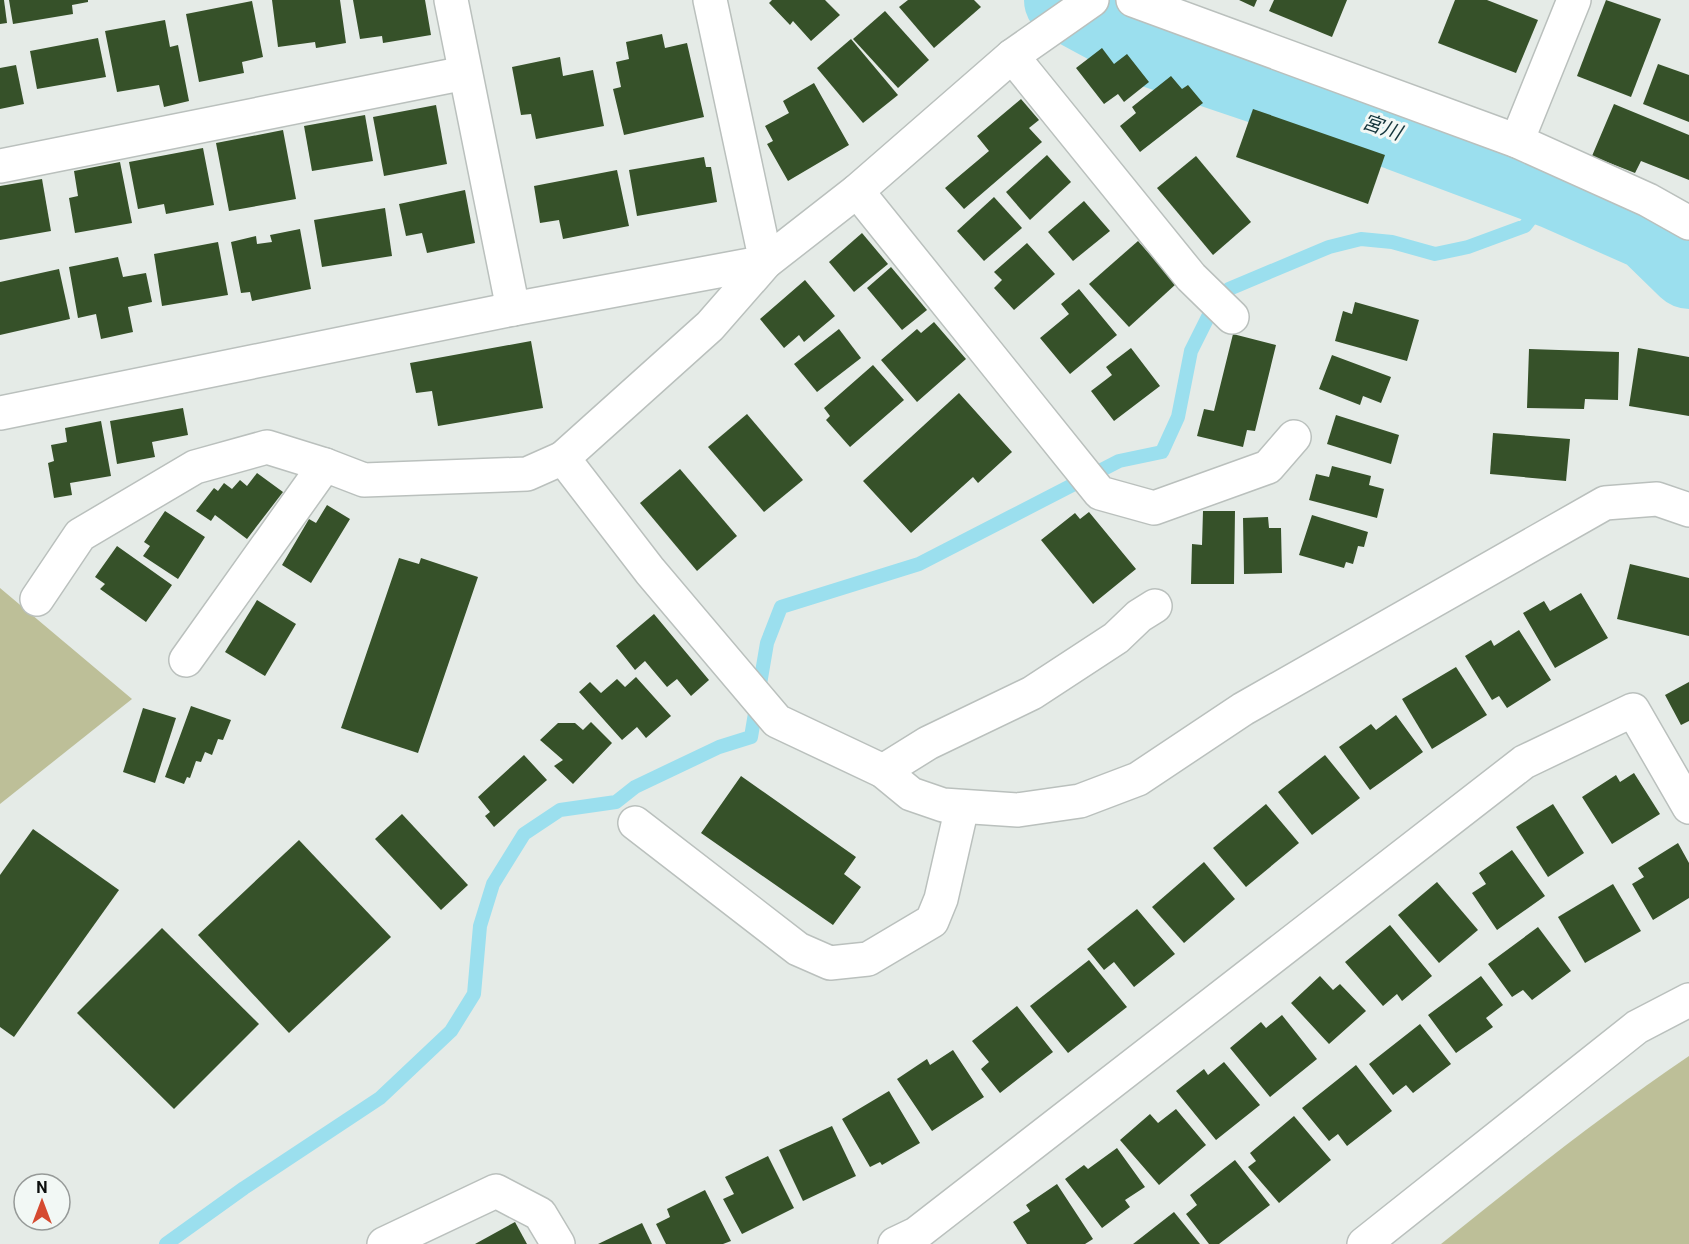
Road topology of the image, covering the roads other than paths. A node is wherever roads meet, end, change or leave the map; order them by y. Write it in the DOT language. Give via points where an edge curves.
graph roads {
  1 [pos="451,0"];
  2 [pos="710,0"];
  3 [pos="1092,0"];
  4 [pos="1133,0"];
  5 [pos="1574,0"];
  6 [pos="1017,53"];
  7 [pos="465,73"];
  8 [pos="1517,141"];
  9 [pos="0,165"];
  10 [pos="857,191"];
  11 [pos="1689,223"];
  12 [pos="766,262"];
  13 [pos="513,309"];
  14 [pos="1228,314"];
  15 [pos="0,413"];
  16 [pos="1294,437"];
  17 [pos="563,458"];
  18 [pos="325,465"];
  19 [pos="1689,510"];
  20 [pos="37,599"];
  21 [pos="1155,606"];
  22 [pos="186,660"];
  23 [pos="883,771"];
  24 [pos="962,807"];
  25 [pos="1689,807"];
  26 [pos="635,823"];
  27 [pos="1689,1000"];
  28 [pos="912,1241"];
  29 [pos="384,1244"];
  30 [pos="558,1244"];
  31 [pos="1364,1244"];
  1 -- 7 [label="street"];
  2 -- 12 [label="street"];
  3 -- 6 [label="street"];
  4 -- 8 [label="street"];
  5 -- 8 [label="street"];
  6 -- 10 [label="street"];
  6 -- 14 [label="street" via="1191,277"];
  7 -- 9 [label="street"];
  7 -- 13 [label="street"];
  8 -- 11 [label="street" via="1648,200"];
  10 -- 12 [label="street"];
  10 -- 16 [label="street" via="1100,493 1154,508 1268,467"];
  12 -- 13 [label="street"];
  12 -- 17 [label="street" via="710,326"];
  13 -- 15 [label="street"];
  17 -- 18 [label="street" via="527,474 375,480 363,480"];
  17 -- 23 [label="street" via="650,571 777,721"];
  18 -- 20 [label="street" via="267,447 195,467 80,535"];
  18 -- 22 [label="street"];
  19 -- 24 [label="street" via="1657,499 1605,503 1243,709 1138,779 1080,801 1018,810"];
  21 -- 23 [label="street" via="1138,616 1116,638 1032,693 928,743"];
  23 -- 24 [label="street" via="911,794"];
  24 -- 26 [label="street" via="941,899 932,921 868,958 830,963 798,949"];
  25 -- 28 [label="street" via="1633,710 1524,762"];
  27 -- 31 [label="street" via="1637,1027"];
  29 -- 30 [label="street" via="496,1191 540,1214"];
}
